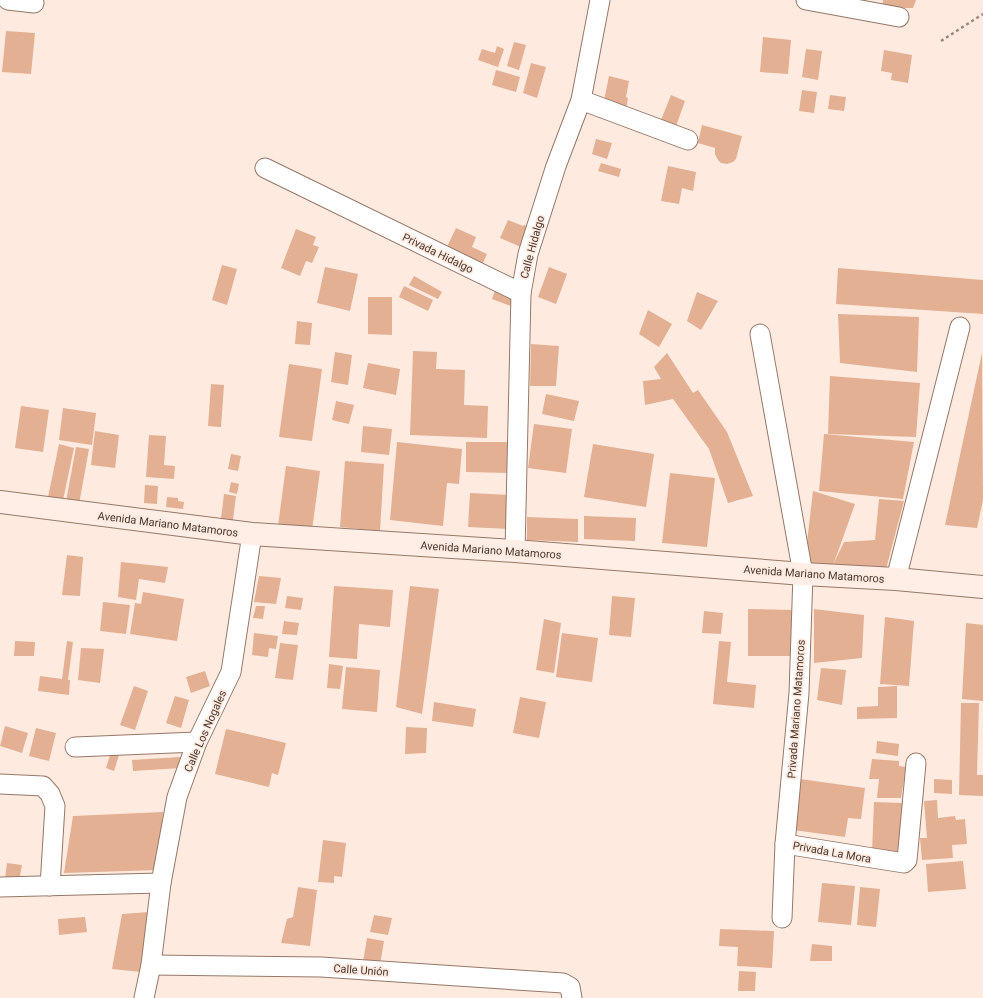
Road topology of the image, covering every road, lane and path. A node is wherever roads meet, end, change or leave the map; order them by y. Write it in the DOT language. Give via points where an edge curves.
graph roads {
  1 [pos="8,0"];
  2 [pos="600,0"];
  3 [pos="806,0"];
  4 [pos="34,4"];
  5 [pos="983,14"];
  6 [pos="899,17"];
  7 [pos="941,41"];
  8 [pos="581,100"];
  9 [pos="688,140"];
  10 [pos="265,168"];
  11 [pos="521,293"];
  12 [pos="960,327"];
  13 [pos="760,334"];
  14 [pos="0,502"];
  15 [pos="252,534"];
  16 [pos="515,551"];
  17 [pos="803,574"];
  18 [pos="896,579"];
  19 [pos="983,587"];
  20 [pos="197,742"];
  21 [pos="75,747"];
  22 [pos="916,763"];
  23 [pos="0,784"];
  24 [pos="785,844"];
  25 [pos="161,883"];
  26 [pos="50,886"];
  27 [pos="0,887"];
  28 [pos="782,918"];
  29 [pos="151,966"];
  30 [pos="571,993"];
  31 [pos="144,998"];
  1 -- 4 [label="street"];
  2 -- 8 [label="street, Calle Hidalgo"];
  3 -- 6 [label="street"];
  5 -- 7 [label="path"];
  8 -- 9 [label="street"];
  8 -- 11 [label="street, Calle Hidalgo" via="556,166 528,254"];
  10 -- 11 [label="street, Privada Hidalgo"];
  11 -- 16 [label="street, Calle Hidalgo"];
  12 -- 18 [label="street"];
  13 -- 17 [label="street, Privada Mariano Matamoros"];
  14 -- 15 [label="street, Avenida Mariano Matamoros"];
  15 -- 16 [label="street, Avenida Mariano Matamoros"];
  15 -- 20 [label="street, Calle Los Nogales" via="231,672"];
  16 -- 17 [label="street, Avenida Mariano Matamoros"];
  17 -- 18 [label="street, Avenida Mariano Matamoros"];
  17 -- 24 [label="street, Privada Mariano Matamoros" via="799,692"];
  18 -- 19 [label="street, Avenida Mariano Matamoros"];
  20 -- 21 [label="street"];
  20 -- 25 [label="street, Calle Los Nogales" via="177,797"];
  22 -- 24 [label="street, Privada La Mora" via="907,860 904,864"];
  23 -- 26 [label="street" via="43,786 50,794 54,806"];
  24 -- 28 [label="street, Privada La Mora"];
  25 -- 26 [label="street"];
  25 -- 29 [label="street, Calle Los Nogales"];
  26 -- 27 [label="street"];
  29 -- 30 [label="street, Calle Unión" via="321,967 563,983"];
  29 -- 31 [label="street, Calle Los Nogales"];
}
